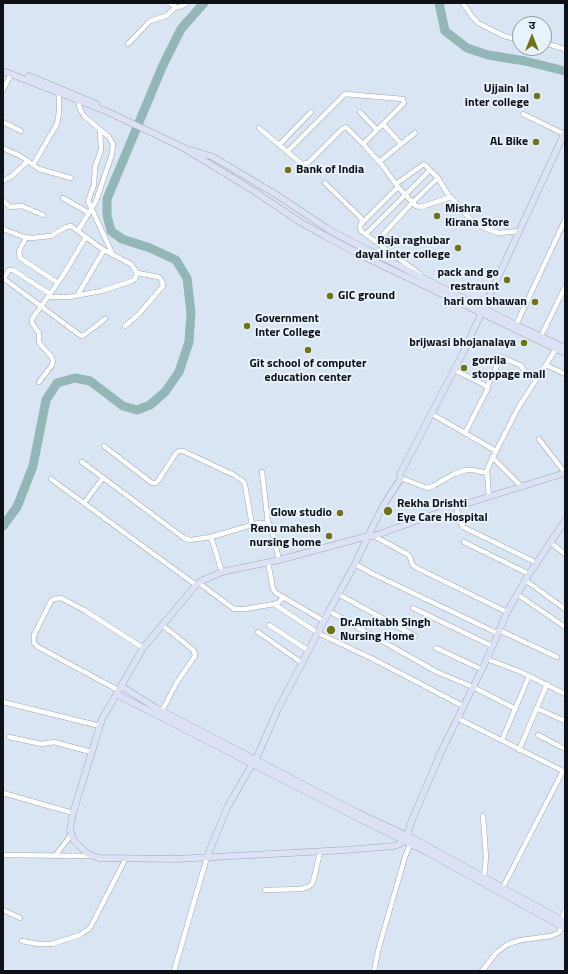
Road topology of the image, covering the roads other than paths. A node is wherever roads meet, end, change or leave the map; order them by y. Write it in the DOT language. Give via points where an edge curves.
graph roads {
  1 [pos="169,3"];
  2 [pos="187,3"];
  3 [pos="463,3"];
  4 [pos="176,7"];
  5 [pos="512,38"];
  6 [pos="128,44"];
  7 [pos="552,45"];
  8 [pos="565,49"];
  9 [pos="3,67"];
  10 [pos="3,71"];
  11 [pos="11,74"];
  12 [pos="3,90"];
  13 [pos="60,93"];
  14 [pos="78,100"];
  15 [pos="106,111"];
  16 [pos="311,112"];
  17 [pos="360,112"];
  18 [pos="523,114"];
  19 [pos="3,122"];
  20 [pos="383,124"];
  21 [pos="259,128"];
  22 [pos="100,130"];
  23 [pos="377,130"];
  24 [pos="21,131"];
  25 [pos="415,133"];
  26 [pos="564,133"];
  27 [pos="363,144"];
  28 [pos="401,144"];
  29 [pos="279,145"];
  30 [pos="182,147"];
  31 [pos="3,148"];
  32 [pos="287,152"];
  33 [pos="28,161"];
  34 [pos="379,162"];
  35 [pos="33,165"];
  36 [pos="430,170"];
  37 [pos="71,178"];
  38 [pos="438,178"];
  39 [pos="3,181"];
  40 [pos="325,183"];
  41 [pos="397,185"];
  42 [pos="405,195"];
  43 [pos="451,197"];
  44 [pos="63,198"];
  45 [pos="3,201"];
  46 [pos="412,203"];
  47 [pos="90,212"];
  48 [pos="43,215"];
  49 [pos="565,220"];
  50 [pos="362,223"];
  51 [pos="3,228"];
  52 [pos="78,231"];
  53 [pos="519,231"];
  54 [pos="366,234"];
  55 [pos="86,237"];
  56 [pos="26,238"];
  57 [pos="376,242"];
  58 [pos="104,250"];
  59 [pos="112,255"];
  60 [pos="137,273"];
  61 [pos="424,278"];
  62 [pos="3,279"];
  63 [pos="58,283"];
  64 [pos="565,287"];
  65 [pos="49,295"];
  66 [pos="77,296"];
  67 [pos="41,306"];
  68 [pos="483,311"];
  69 [pos="105,319"];
  70 [pos="516,325"];
  71 [pos="125,326"];
  72 [pos="541,336"];
  73 [pos="565,348"];
  74 [pos="556,349"];
  75 [pos="565,353"];
  76 [pos="546,365"];
  77 [pos="454,370"];
  78 [pos="565,374"];
  79 [pos="537,379"];
  80 [pos="39,382"];
  81 [pos="487,386"];
  82 [pos="432,414"];
  83 [pos="465,433"];
  84 [pos="539,439"];
  85 [pos="104,446"];
  86 [pos="496,451"];
  87 [pos="492,458"];
  88 [pos="82,462"];
  89 [pos="262,472"];
  90 [pos="487,473"];
  91 [pos="565,473"];
  92 [pos="103,478"];
  93 [pos="401,478"];
  94 [pos="51,479"];
  95 [pos="522,487"];
  96 [pos="490,497"];
  97 [pos="84,503"];
  98 [pos="456,507"];
  99 [pos="268,523"];
  100 [pos="252,525"];
  101 [pos="564,525"];
  102 [pos="371,536"];
  103 [pos="211,537"];
  104 [pos="464,542"];
  105 [pos="550,542"];
  106 [pos="565,554"];
  107 [pos="279,560"];
  108 [pos="268,562"];
  109 [pos="537,563"];
  110 [pos="355,564"];
  111 [pos="222,572"];
  112 [pos="529,574"];
  113 [pos="525,580"];
  114 [pos="197,584"];
  115 [pos="338,594"];
  116 [pos="517,594"];
  117 [pos="284,598"];
  118 [pos="274,604"];
  119 [pos="413,608"];
  120 [pos="565,609"];
  121 [pos="329,612"];
  122 [pos="507,612"];
  123 [pos="324,621"];
  124 [pos="269,625"];
  125 [pos="162,626"];
  126 [pos="565,627"];
  127 [pos="258,632"];
  128 [pos="498,632"];
  129 [pos="318,633"];
  130 [pos="415,636"];
  131 [pos="492,646"];
  132 [pos="143,648"];
  133 [pos="436,648"];
  134 [pos="309,651"];
  135 [pos="557,657"];
  136 [pos="487,659"];
  137 [pos="302,663"];
  138 [pos="481,669"];
  139 [pos="530,676"];
  140 [pos="547,684"];
  141 [pos="473,687"];
  142 [pos="118,690"];
  143 [pos="565,694"];
  144 [pos="3,702"];
  145 [pos="463,706"];
  146 [pos="536,708"];
  147 [pos="516,709"];
  148 [pos="161,714"];
  149 [pos="457,718"];
  150 [pos="565,720"];
  151 [pos="100,726"];
  152 [pos="538,735"];
  153 [pos="9,737"];
  154 [pos="502,740"];
  155 [pos="565,748"];
  156 [pos="519,750"];
  157 [pos="91,752"];
  158 [pos="254,761"];
  159 [pos="564,771"];
  160 [pos="3,793"];
  161 [pos="73,813"];
  162 [pos="483,816"];
  163 [pos="71,835"];
  164 [pos="405,838"];
  165 [pos="410,844"];
  166 [pos="320,852"];
  167 [pos="3,855"];
  168 [pos="55,856"];
  169 [pos="93,856"];
  170 [pos="207,857"];
  171 [pos="126,858"];
  172 [pos="484,877"];
  173 [pos="502,887"];
  174 [pos="265,890"];
  175 [pos="3,910"];
  176 [pos="565,910"];
  177 [pos="20,918"];
  178 [pos="563,924"];
  179 [pos="22,941"];
  180 [pos="174,971"];
  181 [pos="374,971"];
  182 [pos="482,971"];
  1 -- 4 [label="street"];
  2 -- 4 [label="street"];
  3 -- 5 [label="street" via="478,23"];
  4 -- 6 [label="street" via="166,16 150,21"];
  7 -- 8 [label="street"];
  9 -- 15 [label="street" via="94,102"];
  10 -- 11 [label="street"];
  11 -- 12 [label="street"];
  11 -- 13 [label="street"];
  13 -- 14 [label="street"];
  13 -- 35 [label="street" via="55,129"];
  14 -- 15 [label="street"];
  14 -- 22 [label="street" via="82,112"];
  15 -- 30 [label="street"];
  16 -- 29 [label="street"];
  17 -- 23 [label="street"];
  18 -- 26 [label="street"];
  19 -- 24 [label="street"];
  20 -- 23 [label="street"];
  20 -- 28 [label="street"];
  20 -- 32 [label="street" via="404,103 403,99 347,94"];
  21 -- 29 [label="street"];
  22 -- 47 [label="street" via="101,150 95,167 94,185 88,199"];
  22 -- 47 [label="street" via="113,142 113,148 98,196"];
  23 -- 27 [label="street"];
  25 -- 28 [label="street"];
  26 -- 53 [label="street"];
  27 -- 32 [label="street" via="348,128 344,128 308,163 300,163"];
  27 -- 34 [label="street"];
  28 -- 34 [label="street"];
  29 -- 32 [label="street"];
  30 -- 61 [label="street" via="213,158 334,232"];
  30 -- 68 [label="street" via="300,222 365,257"];
  31 -- 33 [label="street"];
  33 -- 35 [label="street"];
  33 -- 39 [label="street"];
  34 -- 41 [label="street"];
  35 -- 37 [label="street"];
  36 -- 38 [label="street"];
  36 -- 41 [label="street" via="422,164"];
  36 -- 42 [label="street"];
  38 -- 43 [label="street"];
  38 -- 46 [label="street"];
  40 -- 50 [label="street" via="360,217"];
  41 -- 42 [label="street"];
  41 -- 50 [label="street"];
  42 -- 46 [label="street"];
  42 -- 54 [label="street"];
  43 -- 46 [label="street" via="421,207"];
  43 -- 53 [label="street" via="473,222 483,227 499,233"];
  44 -- 47 [label="street"];
  45 -- 48 [label="street" via="10,207 22,206"];
  46 -- 57 [label="street"];
  47 -- 52 [label="street"];
  47 -- 59 [label="street"];
  49 -- 70 [label="street"];
  50 -- 54 [label="street" via="360,229"];
  51 -- 56 [label="street"];
  52 -- 55 [label="street"];
  52 -- 56 [label="street" via="68,226 51,236"];
  53 -- 68 [label="street"];
  54 -- 57 [label="street"];
  55 -- 58 [label="street"];
  55 -- 63 [label="street"];
  56 -- 63 [label="street" via="19,251 20,258"];
  57 -- 61 [label="street"];
  58 -- 59 [label="street"];
  58 -- 66 [label="street"];
  59 -- 60 [label="street" via="131,264"];
  60 -- 66 [label="street" via="132,281"];
  60 -- 71 [label="street" via="159,277 163,286"];
  61 -- 68 [label="street"];
  62 -- 65 [label="street" via="9,270 13,270"];
  62 -- 67 [label="street"];
  63 -- 65 [label="street"];
  64 -- 72 [label="street"];
  65 -- 66 [label="street"];
  65 -- 67 [label="street"];
  67 -- 69 [label="street" via="81,336"];
  67 -- 80 [label="street" via="32,323 39,332 40,344 53,361"];
  68 -- 70 [label="street"];
  68 -- 74 [label="street"];
  68 -- 77 [label="street"];
  70 -- 72 [label="street"];
  72 -- 73 [label="street"];
  74 -- 75 [label="street"];
  74 -- 76 [label="street"];
  76 -- 78 [label="street"];
  76 -- 79 [label="street"];
  77 -- 81 [label="street"];
  77 -- 82 [label="street"];
  79 -- 81 [label="street" via="527,374 520,365 501,357"];
  79 -- 86 [label="street" via="518,408"];
  81 -- 83 [label="street" via="487,391"];
  82 -- 83 [label="street"];
  82 -- 93 [label="street" via="400,474"];
  83 -- 86 [label="street"];
  84 -- 91 [label="street"];
  85 -- 100 [label="street" via="152,483 158,481 179,451 234,475 245,485"];
  86 -- 87 [label="street"];
  87 -- 90 [label="street"];
  87 -- 95 [label="street"];
  88 -- 92 [label="street"];
  89 -- 99 [label="street"];
  90 -- 93 [label="street" via="466,470 427,488"];
  90 -- 96 [label="street"];
  91 -- 95 [label="street"];
  92 -- 97 [label="street"];
  92 -- 103 [label="street" via="184,538 194,540"];
  93 -- 102 [label="street"];
  94 -- 97 [label="street"];
  95 -- 96 [label="street"];
  96 -- 98 [label="street"];
  97 -- 114 [label="street"];
  98 -- 102 [label="street"];
  98 -- 109 [label="street" via="463,527"];
  99 -- 100 [label="street"];
  99 -- 107 [label="street" via="271,526"];
  100 -- 103 [label="street"];
  101 -- 105 [label="street"];
  102 -- 107 [label="street"];
  102 -- 110 [label="street"];
  102 -- 122 [label="street" via="407,554 415,567"];
  103 -- 111 [label="street"];
  104 -- 112 [label="street"];
  105 -- 106 [label="street"];
  105 -- 109 [label="street"];
  107 -- 108 [label="street"];
  108 -- 111 [label="street"];
  108 -- 117 [label="street" via="274,589"];
  109 -- 112 [label="street"];
  110 -- 115 [label="street"];
  110 -- 128 [label="street"];
  111 -- 114 [label="street" via="213,574"];
  112 -- 113 [label="street"];
  113 -- 116 [label="street"];
  113 -- 120 [label="street"];
  114 -- 118 [label="street" via="234,609"];
  114 -- 125 [label="street"];
  115 -- 121 [label="street"];
  115 -- 130 [label="street"];
  116 -- 122 [label="street"];
  116 -- 126 [label="street"];
  117 -- 118 [label="street"];
  117 -- 123 [label="street"];
  118 -- 129 [label="street"];
  119 -- 131 [label="street"];
  121 -- 123 [label="street"];
  121 -- 141 [label="street" via="437,672"];
  122 -- 128 [label="street"];
  123 -- 129 [label="street"];
  124 -- 134 [label="street"];
  125 -- 132 [label="street"];
  125 -- 148 [label="street" via="191,648 195,656 177,682"];
  127 -- 137 [label="street"];
  128 -- 131 [label="street"];
  128 -- 135 [label="street"];
  129 -- 134 [label="street"];
  129 -- 145 [label="street"];
  131 -- 136 [label="street"];
  132 -- 142 [label="street"];
  132 -- 142 [label="street" via="61,598 51,601 34,635 34,643"];
  133 -- 138 [label="street"];
  134 -- 137 [label="street"];
  136 -- 138 [label="street"];
  136 -- 139 [label="street"];
  137 -- 158 [label="street"];
  138 -- 141 [label="street"];
  139 -- 140 [label="street"];
  139 -- 147 [label="street"];
  140 -- 143 [label="street"];
  140 -- 146 [label="street"];
  141 -- 145 [label="street"];
  141 -- 147 [label="street"];
  142 -- 148 [label="street"];
  142 -- 151 [label="street"];
  144 -- 151 [label="street"];
  145 -- 149 [label="street"];
  146 -- 150 [label="street"];
  146 -- 156 [label="street"];
  147 -- 154 [label="street"];
  148 -- 158 [label="street"];
  149 -- 154 [label="street"];
  149 -- 164 [label="street"];
  151 -- 157 [label="street"];
  152 -- 155 [label="street"];
  153 -- 157 [label="street" via="42,744 54,742"];
  154 -- 156 [label="street"];
  156 -- 159 [label="street"];
  157 -- 161 [label="street"];
  158 -- 164 [label="street"];
  158 -- 170 [label="street" via="227,808"];
  159 -- 173 [label="street"];
  160 -- 161 [label="street"];
  161 -- 163 [label="street"];
  162 -- 172 [label="street" via="486,857"];
  163 -- 168 [label="street"];
  163 -- 169 [label="street" via="79,846"];
  164 -- 165 [label="street"];
  164 -- 166 [label="street" via="394,846"];
  164 -- 172 [label="street"];
  165 -- 178 [label="street"];
  165 -- 181 [label="street"];
  166 -- 170 [label="street"];
  166 -- 174 [label="street" via="312,884 308,887"];
  167 -- 168 [label="street"];
  168 -- 169 [label="street"];
  169 -- 171 [label="street"];
  170 -- 171 [label="street"];
  170 -- 180 [label="street"];
  171 -- 179 [label="street" via="90,928 80,935 52,944"];
  172 -- 173 [label="street"];
  173 -- 178 [label="street"];
  175 -- 177 [label="street"];
  176 -- 178 [label="street"];
  178 -- 182 [label="street" via="556,934 508,944"];
}
